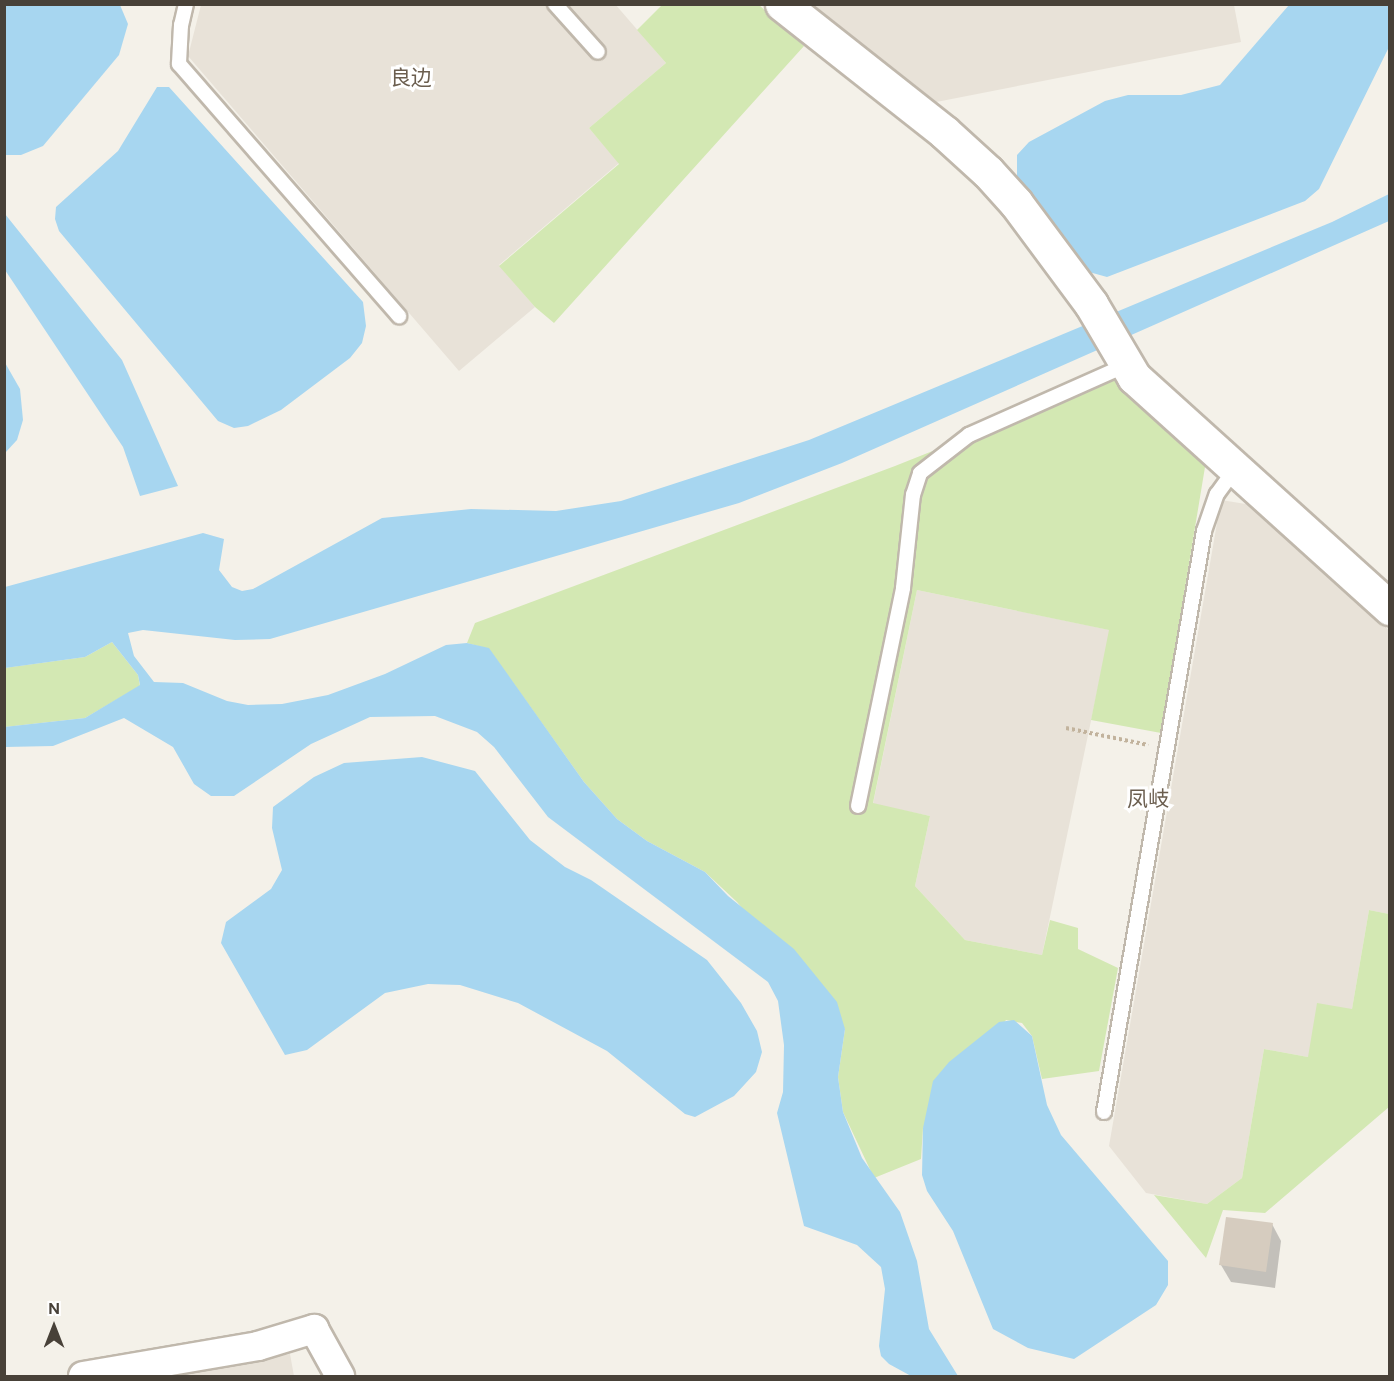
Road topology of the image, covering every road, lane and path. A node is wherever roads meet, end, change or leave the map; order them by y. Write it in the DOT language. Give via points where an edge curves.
graph roads {
  1 [pos="186,4"];
  2 [pos="555,4"];
  3 [pos="782,4"];
  4 [pos="598,52"];
  5 [pos="399,316"];
  6 [pos="1126,365"];
  7 [pos="1236,468"];
  8 [pos="1389,608"];
  9 [pos="1066,728"];
  10 [pos="1167,749"];
  11 [pos="858,806"];
  12 [pos="1104,1112"];
  13 [pos="82,1377"];
  14 [pos="340,1377"];
  1 -- 5 [label="lane" via="180,25 179,64"];
  2 -- 4 [label="lane"];
  3 -- 6 [label="street" via="944,132 988,172 1016,203 1091,304"];
  6 -- 7 [label="street" via="1134,377"];
  6 -- 11 [label="lane" via="969,435 920,473 913,495 903,588"];
  7 -- 8 [label="street"];
  7 -- 10 [label="lane" via="1217,495 1204,531"];
  9 -- 10 [label="path"];
  10 -- 12 [label="lane"];
  13 -- 14 [label="street" via="258,1347 314,1329"];
}
